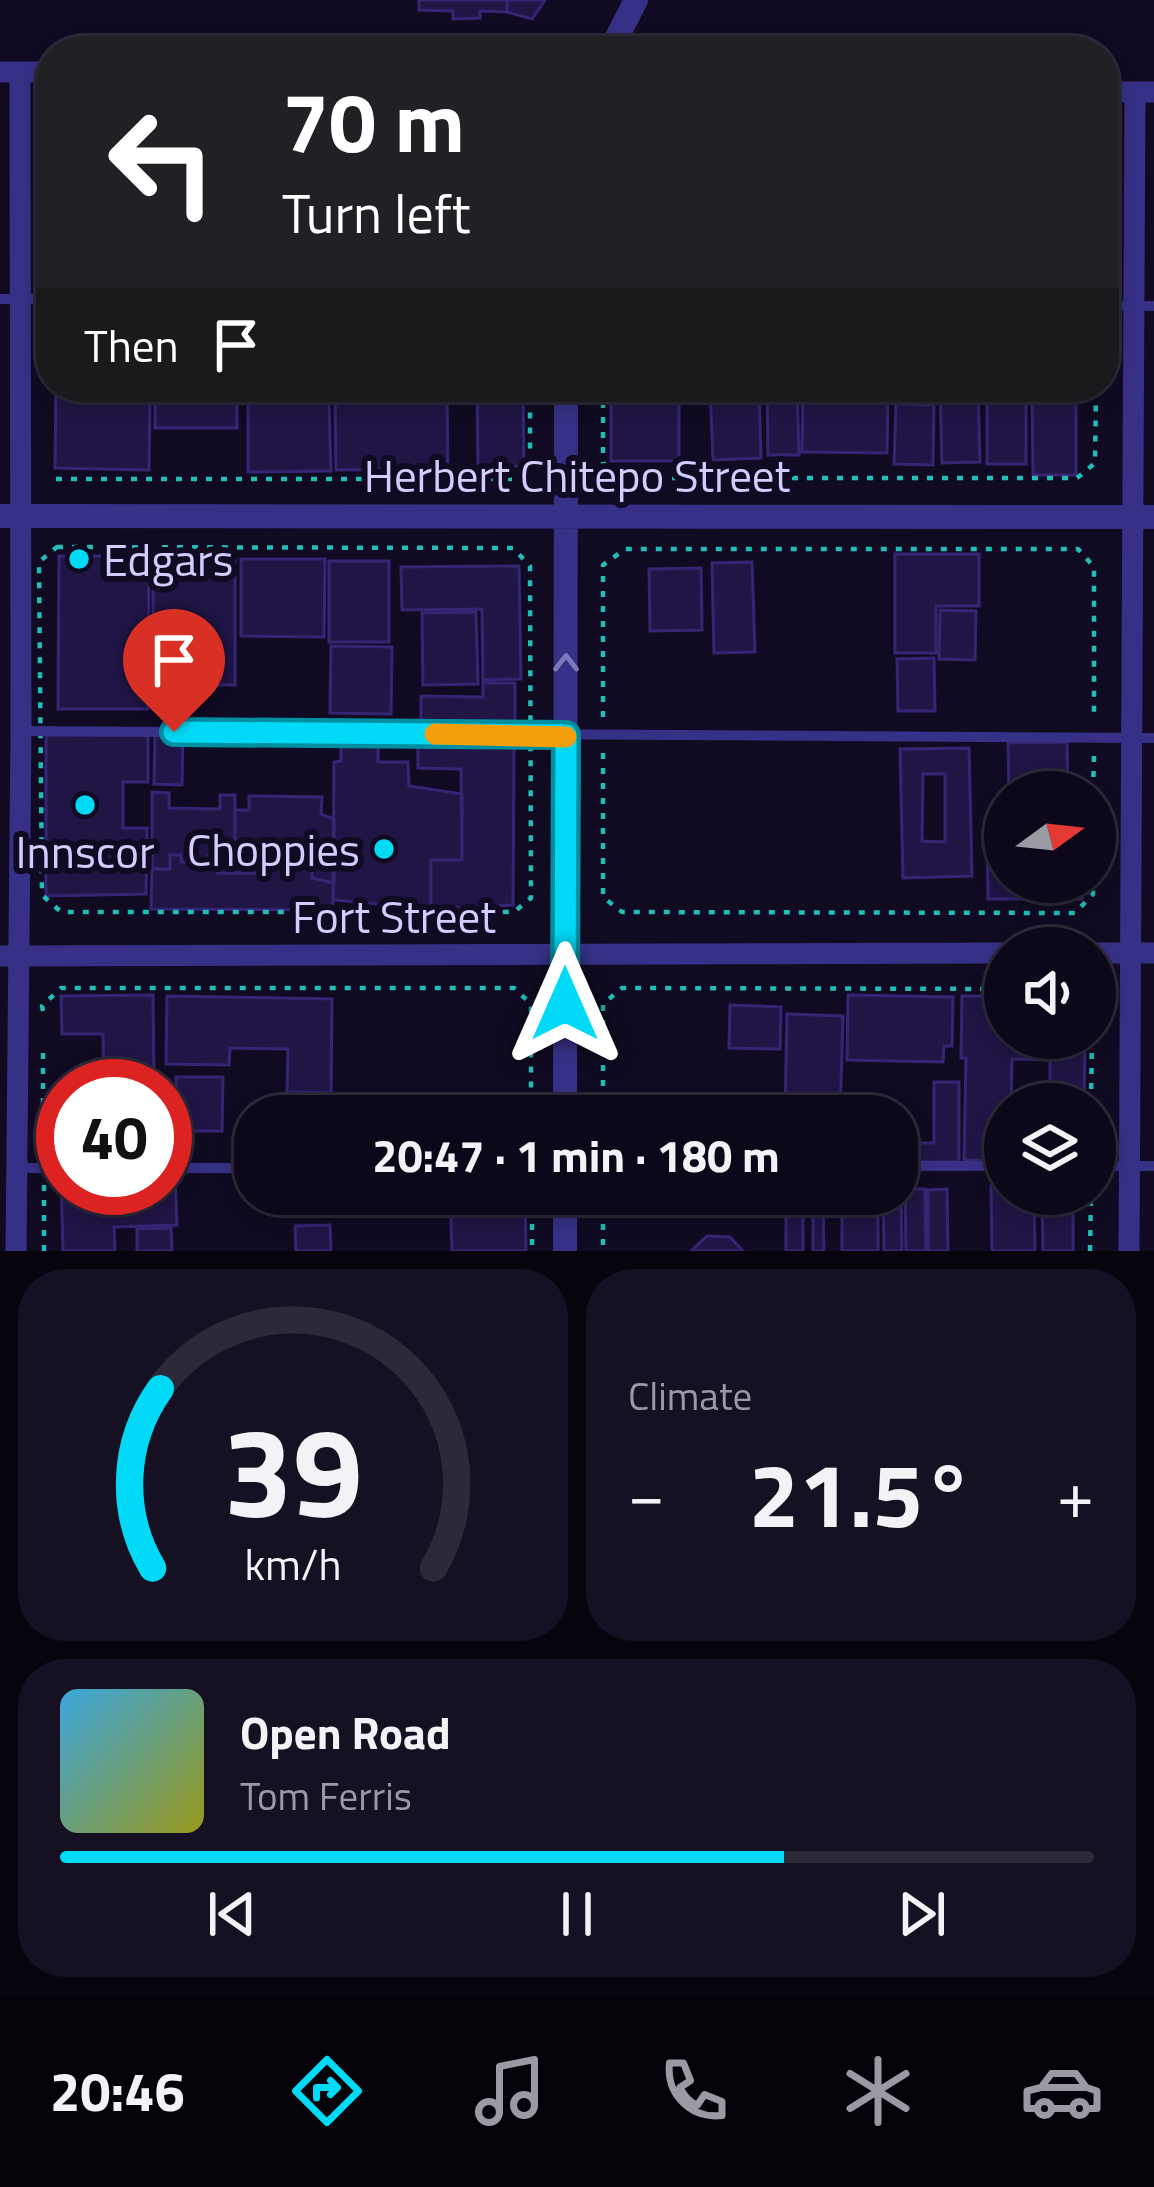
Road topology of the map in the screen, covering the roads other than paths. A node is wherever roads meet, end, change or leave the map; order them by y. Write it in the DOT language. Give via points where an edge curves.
graph roads {
  1 [pos="636,0"];
  2 [pos="618,36"];
  3 [pos="10,72"];
  4 [pos="1145,92"];
  5 [pos="10,299"];
  6 [pos="1144,306"];
  7 [pos="566,402"];
  8 [pos="10,516"];
  9 [pos="566,517"];
  10 [pos="1143,517"];
  11 [pos="21,731"];
  12 [pos="566,735"];
  13 [pos="1143,738"];
  14 [pos="984,953"];
  15 [pos="1116,953"];
  16 [pos="1130,953"];
  17 [pos="1154,953"];
  18 [pos="566,955"];
  19 [pos="9,956"];
  20 [pos="566,1095"];
  21 [pos="918,1166"];
  22 [pos="984,1166"];
  23 [pos="1116,1166"];
  24 [pos="1130,1166"];
  25 [pos="1154,1166"];
  26 [pos="14,1168"];
  27 [pos="36,1168"];
  28 [pos="192,1168"];
  29 [pos="234,1168"];
  30 [pos="566,1215"];
  31 [pos="16,1251"];
  32 [pos="565,1251"];
  33 [pos="1129,1251"];
  1 -- 2 [label="street"];
  3 -- 5 [label="street"];
  4 -- 6 [label="street"];
  5 -- 8 [label="street"];
  6 -- 10 [label="street"];
  7 -- 9 [label="street"];
  8 -- 9 [label="street, Herbert Chitepo Street"];
  8 -- 11 [label="street"];
  9 -- 10 [label="street, Herbert Chitepo Street"];
  12 -- 9 [label="street, one-way"];
  10 -- 13 [label="street"];
  11 -- 12 [label="lane"];
  11 -- 19 [label="street"];
  12 -- 13 [label="lane"];
  12 -- 18 [label="street"];
  13 -- 16 [label="street"];
  14 -- 18 [label="street, Fort Street"];
  15 -- 16 [label="street"];
  16 -- 17 [label="street"];
  16 -- 24 [label="street"];
  18 -- 19 [label="street, Fort Street"];
  18 -- 20 [label="street"];
  19 -- 26 [label="street"];
  21 -- 22 [label="lane"];
  23 -- 24 [label="lane"];
  24 -- 25 [label="lane"];
  24 -- 33 [label="street"];
  26 -- 27 [label="lane"];
  26 -- 31 [label="street"];
  28 -- 29 [label="lane"];
  30 -- 32 [label="street"];
}
